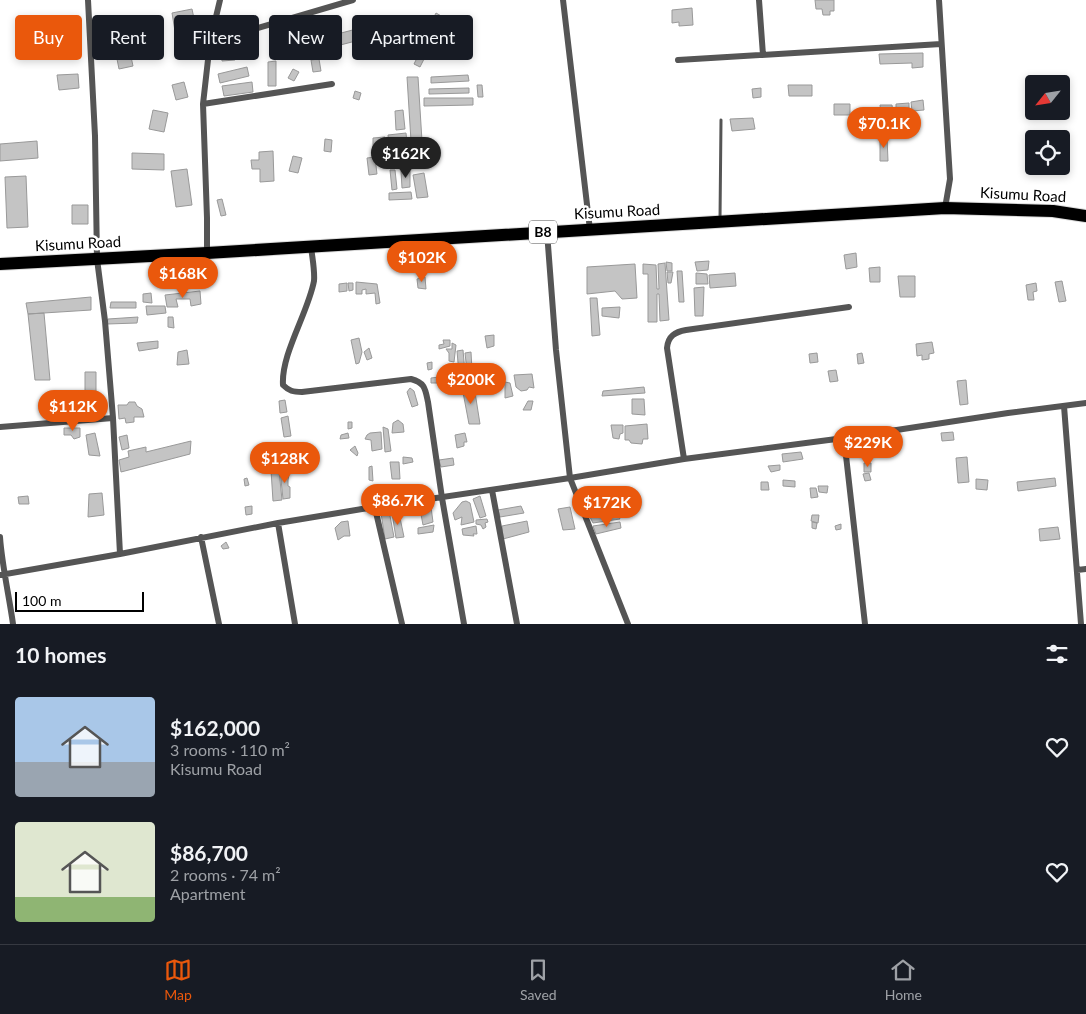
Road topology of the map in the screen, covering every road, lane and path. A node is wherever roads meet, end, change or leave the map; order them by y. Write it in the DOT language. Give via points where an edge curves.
graph roads {
  1 [pos="88,0"];
  2 [pos="220,0"];
  3 [pos="353,0"];
  4 [pos="563,0"];
  5 [pos="759,0"];
  6 [pos="939,0"];
  7 [pos="216,15"];
  8 [pos="259,28"];
  9 [pos="941,44"];
  10 [pos="763,55"];
  11 [pos="208,60"];
  12 [pos="678,60"];
  13 [pos="332,84"];
  14 [pos="203,104"];
  15 [pos="721,120"];
  16 [pos="945,208"];
  17 [pos="1086,216"];
  18 [pos="720,222"];
  19 [pos="590,230"];
  20 [pos="547,232"];
  21 [pos="311,246"];
  22 [pos="206,253"];
  23 [pos="97,259"];
  24 [pos="0,264"];
  25 [pos="849,307"];
  26 [pos="1086,403"];
  27 [pos="1064,406"];
  28 [pos="112,418"];
  29 [pos="0,426"];
  30 [pos="844,438"];
  31 [pos="684,459"];
  32 [pos="570,478"];
  33 [pos="492,490"];
  34 [pos="442,498"];
  35 [pos="375,508"];
  36 [pos="278,523"];
  37 [pos="0,537"];
  38 [pos="201,537"];
  39 [pos="120,554"];
  40 [pos="1086,569"];
  41 [pos="1077,570"];
  42 [pos="3,575"];
  43 [pos="13,624"];
  44 [pos="219,624"];
  45 [pos="295,624"];
  46 [pos="402,624"];
  47 [pos="464,624"];
  48 [pos="517,624"];
  49 [pos="628,624"];
  50 [pos="865,624"];
  51 [pos="1081,624"];
  1 -- 23 [label="street" via="96,153"];
  2 -- 7 [label="street"];
  3 -- 8 [label="street"];
  4 -- 19 [label="street"];
  5 -- 10 [label="street"];
  6 -- 9 [label="street"];
  9 -- 10 [label="street"];
  9 -- 16 [label="street" via="950,179"];
  10 -- 12 [label="street"];
  11 -- 14 [label="street"];
  13 -- 14 [label="street"];
  14 -- 22 [label="street"];
  15 -- 18 [label="lane"];
  16 -- 17 [label="highway, Kisumu Road / B8" via="1053,210"];
  16 -- 18 [label="highway, Kisumu Road / B8"];
  18 -- 19 [label="highway, Kisumu Road / B8"];
  19 -- 20 [label="highway, Kisumu Road / B8"];
  20 -- 21 [label="highway, Kisumu Road / B8"];
  20 -- 32 [label="street"];
  21 -- 22 [label="highway, Kisumu Road / B8"];
  21 -- 34 [label="street" via="314,279 283,369 283,385 287,390 302,392 411,379 420,382 428,402"];
  22 -- 23 [label="highway, Kisumu Road / B8"];
  23 -- 24 [label="highway, Kisumu Road / B8"];
  23 -- 28 [label="street"];
  25 -- 31 [label="street" via="686,330 672,336 668,348"];
  26 -- 27 [label="street"];
  27 -- 30 [label="street"];
  27 -- 41 [label="street"];
  28 -- 29 [label="street"];
  28 -- 39 [label="street"];
  30 -- 31 [label="street"];
  30 -- 50 [label="street"];
  31 -- 32 [label="street"];
  32 -- 33 [label="street"];
  32 -- 49 [label="street"];
  33 -- 34 [label="street"];
  33 -- 48 [label="street"];
  34 -- 35 [label="street"];
  34 -- 47 [label="street"];
  35 -- 36 [label="street"];
  35 -- 46 [label="street"];
  36 -- 38 [label="street"];
  36 -- 45 [label="street"];
  37 -- 42 [label="street"];
  38 -- 39 [label="street"];
  38 -- 44 [label="street"];
  39 -- 42 [label="street"];
  40 -- 41 [label="street"];
  41 -- 51 [label="street"];
  42 -- 43 [label="street"];
}
